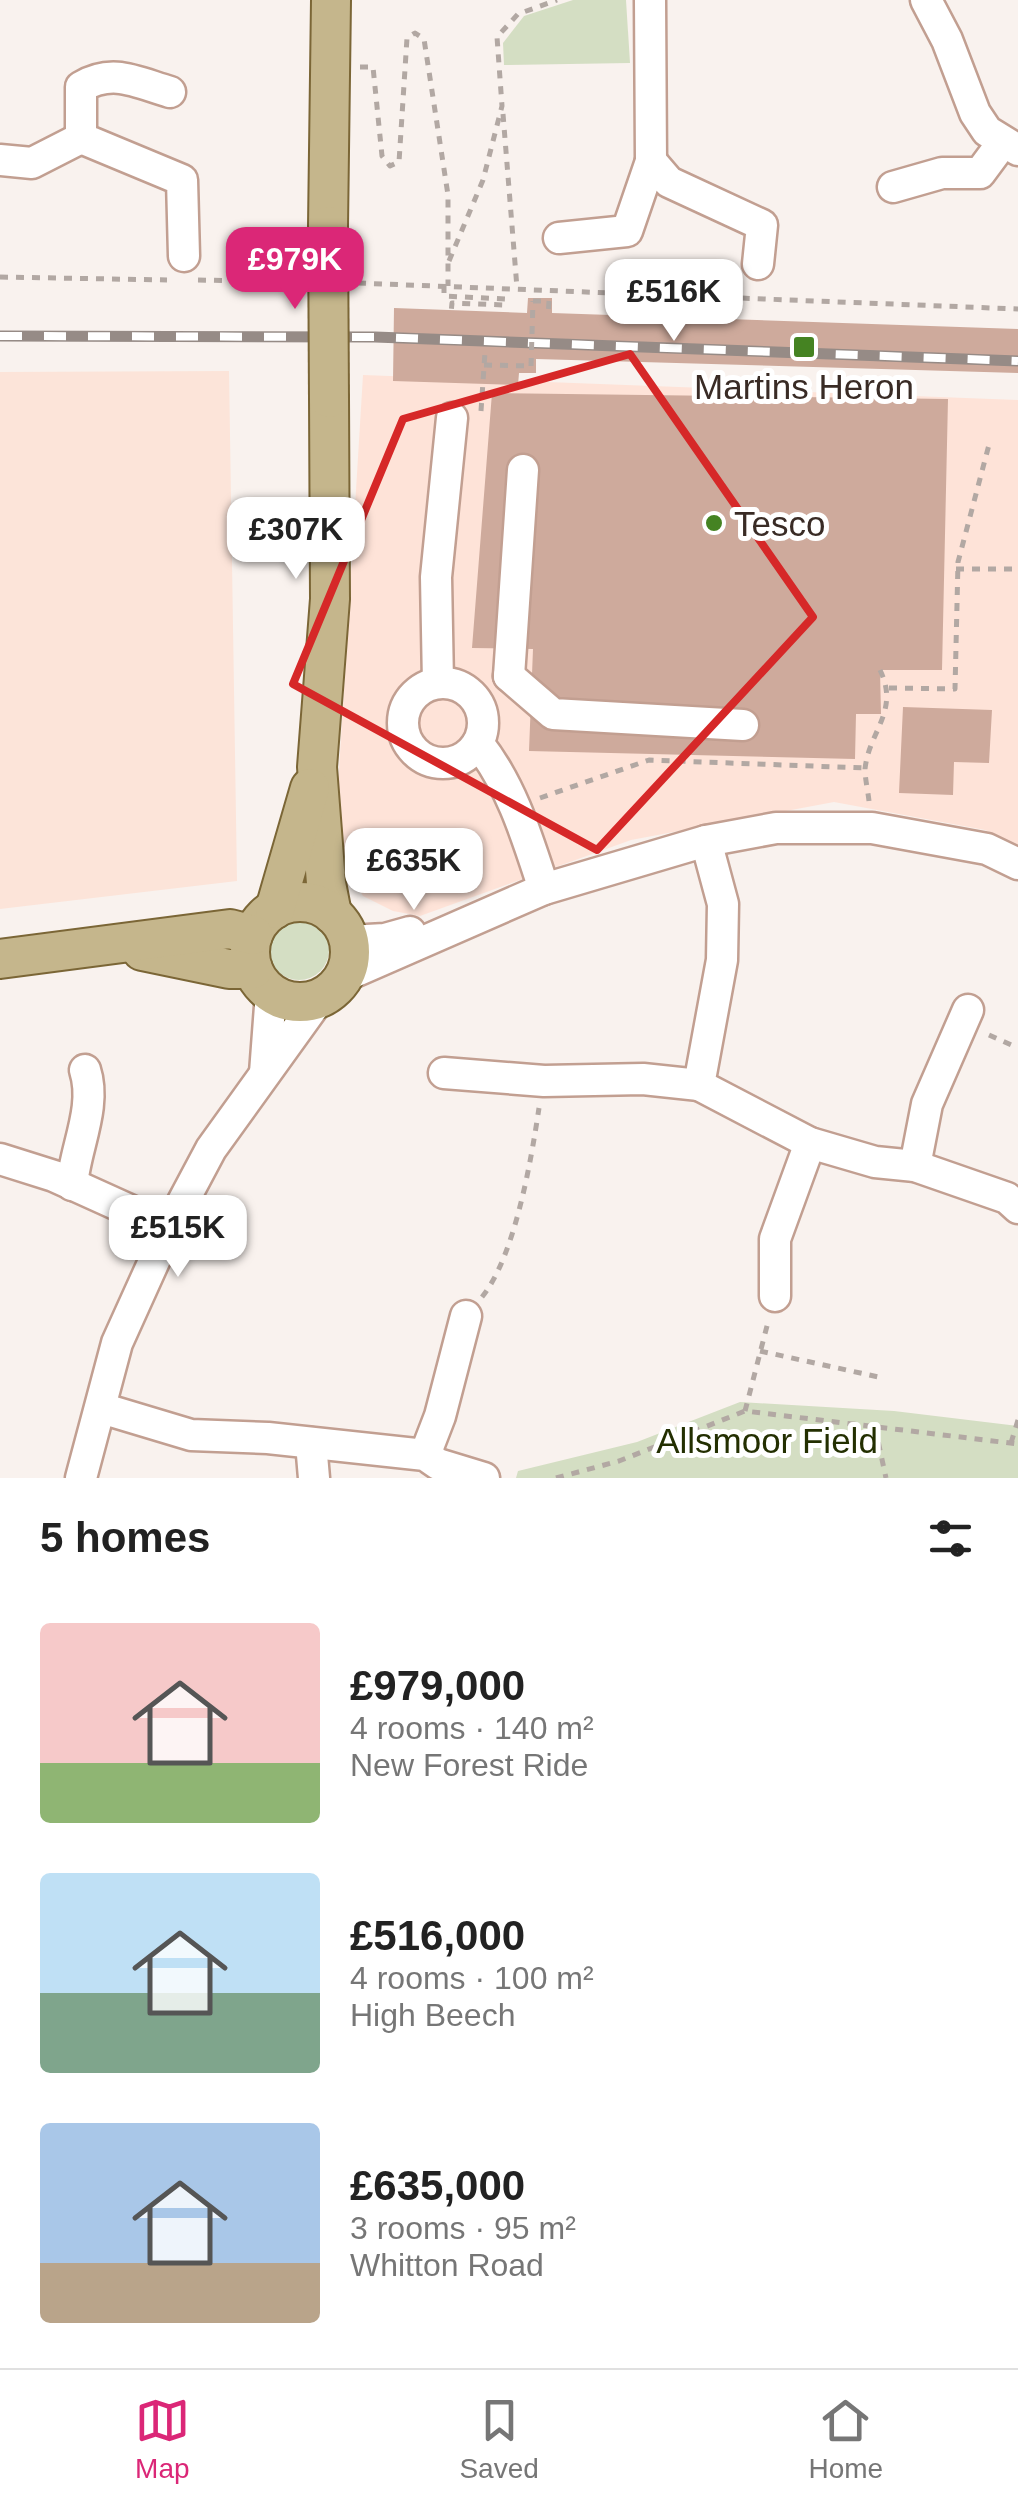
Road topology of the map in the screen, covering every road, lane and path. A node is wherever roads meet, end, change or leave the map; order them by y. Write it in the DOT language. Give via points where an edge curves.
graph roads {
  1 [pos="331,0"];
  2 [pos="557,0"];
  3 [pos="650,0"];
  4 [pos="926,0"];
  5 [pos="330,66"];
  6 [pos="170,92"];
  7 [pos="502,106"];
  8 [pos="81,138"];
  9 [pos="1011,146"];
  10 [pos="0,160"];
  11 [pos="651,161"];
  12 [pos="892,187"];
  13 [pos="558,238"];
  14 [pos="448,264"];
  15 [pos="758,264"];
  16 [pos="181,272"];
  17 [pos="0,277"];
  18 [pos="304,282"];
  19 [pos="353,283"];
  20 [pos="446,286"];
  21 [pos="517,288"];
  22 [pos="1018,309"];
  23 [pos="451,313"];
  24 [pos="548,316"];
  25 [pos="485,352"];
  26 [pos="484,364"];
  27 [pos="452,418"];
  28 [pos="990,442"];
  29 [pos="523,470"];
  30 [pos="958,562"];
  31 [pos="1018,569"];
  32 [pos="880,670"];
  33 [pos="509,676"];
  34 [pos="438,683"];
  35 [pos="888,688"];
  36 [pos="475,698"];
  37 [pos="743,725"];
  38 [pos="478,743"];
  39 [pos="317,767"];
  40 [pos="865,768"];
  41 [pos="519,813"];
  42 [pos="872,828"];
  43 [pos="706,841"];
  44 [pos="1018,864"];
  45 [pos="544,889"];
  46 [pos="263,952"];
  47 [pos="336,957"];
  48 [pos="0,958"];
  49 [pos="968,1010"];
  50 [pos="85,1070"];
  51 [pos="444,1074"];
  52 [pos="265,1076"];
  53 [pos="544,1081"];
  54 [pos="699,1084"];
  55 [pos="810,1142"];
  56 [pos="0,1159"];
  57 [pos="915,1166"];
  58 [pos="72,1185"];
  59 [pos="1018,1208"];
  60 [pos="169,1228"];
  61 [pos="774,1296"];
  62 [pos="466,1316"];
  63 [pos="883,1378"];
  64 [pos="101,1408"];
  65 [pos="745,1411"];
  66 [pos="1018,1420"];
  67 [pos="875,1426"];
  68 [pos="311,1443"];
  69 [pos="1015,1444"];
  70 [pos="425,1455"];
  71 [pos="80,1478"];
  72 [pos="314,1478"];
  73 [pos="484,1478"];
  74 [pos="556,1478"];
  75 [pos="886,1478"];
  1 -- 5 [label="main road"];
  2 -- 7 [label="path" via="518,14 497,37"];
  3 -- 11 [label="street"];
  4 -- 9 [label="street" via="975,114"];
  5 -- 14 [label="path" via="372,68 382,156 390,166 399,162 407,38 415,33 424,39 448,195"];
  5 -- 39 [label="main road, bridge" via="330,599"];
  6 -- 8 [label="street" via="99,76 81,87"];
  7 -- 14 [label="path" via="483,180"];
  7 -- 21 [label="path"];
  8 -- 10 [label="street" via="32,164"];
  8 -- 16 [label="street" via="182,180"];
  9 -- 12 [label="street" via="980,172 942,172"];
  11 -- 13 [label="street" via="627,232"];
  11 -- 15 [label="street" via="670,182 762,225"];
  14 -- 20 [label="path"];
  16 -- 17 [label="path"];
  16 -- 18 [label="path"];
  19 -- 20 [label="path"];
  20 -- 21 [label="path"];
  20 -- 23 [label="path" via="444,296 505,299 504,306 452,303"];
  21 -- 22 [label="path"];
  24 -- 26 [label="path, bridge" via="549,302 532,301 532,366"];
  25 -- 26 [label="path"];
  26 -- 27 [label="path" via="480,420"];
  27 -- 34 [label="street" via="436,576"];
  28 -- 30 [label="path"];
  29 -- 33 [label="street"];
  30 -- 31 [label="path" via="956,569"];
  30 -- 35 [label="path" via="956,689"];
  32 -- 35 [label="path"];
  33 -- 36 [label="street"];
  33 -- 37 [label="street" via="553,714"];
  34 -- 36 [label="street"];
  34 -- 38 [label="street" via="407,706 410,745 444,763"];
  35 -- 40 [label="path"];
  36 -- 38 [label="street" via="483,720"];
  38 -- 41 [label="street"];
  39 -- 46 [label="main road"];
  39 -- 47 [label="main road"];
  40 -- 41 [label="path" via="649,760 544,795"];
  40 -- 42 [label="path"];
  41 -- 45 [label="street"];
  42 -- 43 [label="street" via="776,828"];
  42 -- 44 [label="street" via="987,849"];
  43 -- 45 [label="street"];
  43 -- 54 [label="street" via="723,904 722,960"];
  45 -- 47 [label="street" via="509,906"];
  46 -- 47 [label="main road" via="286,1000 303,1002"];
  46 -- 47 [label="main road" via="290,903 304,902 319,906"];
  46 -- 48 [label="main road" via="230,969 107,944"];
  46 -- 52 [label="street"];
  47 -- 52 [label="street"];
  49 -- 57 [label="street" via="927,1104"];
  50 -- 58 [label="street" via="84,1132"];
  51 -- 53 [label="street"];
  52 -- 60 [label="street" via="210,1149"];
  53 -- 54 [label="street"];
  53 -- 62 [label="path" via="530,1163 496,1279"];
  54 -- 55 [label="street"];
  55 -- 57 [label="street" via="875,1162"];
  55 -- 61 [label="street" via="776,1239"];
  56 -- 58 [label="street"];
  57 -- 59 [label="street" via="1008,1198"];
  58 -- 60 [label="street"];
  60 -- 64 [label="street" via="118,1343"];
  62 -- 70 [label="street"];
  63 -- 65 [label="path" via="760,1351"];
  64 -- 68 [label="street" via="191,1435"];
  64 -- 71 [label="street"];
  65 -- 67 [label="path"];
  65 -- 74 [label="path" via="619,1461"];
  66 -- 69 [label="path"];
  67 -- 69 [label="path"];
  67 -- 75 [label="path"];
  68 -- 70 [label="street"];
  68 -- 72 [label="street"];
  70 -- 73 [label="street"];
}
